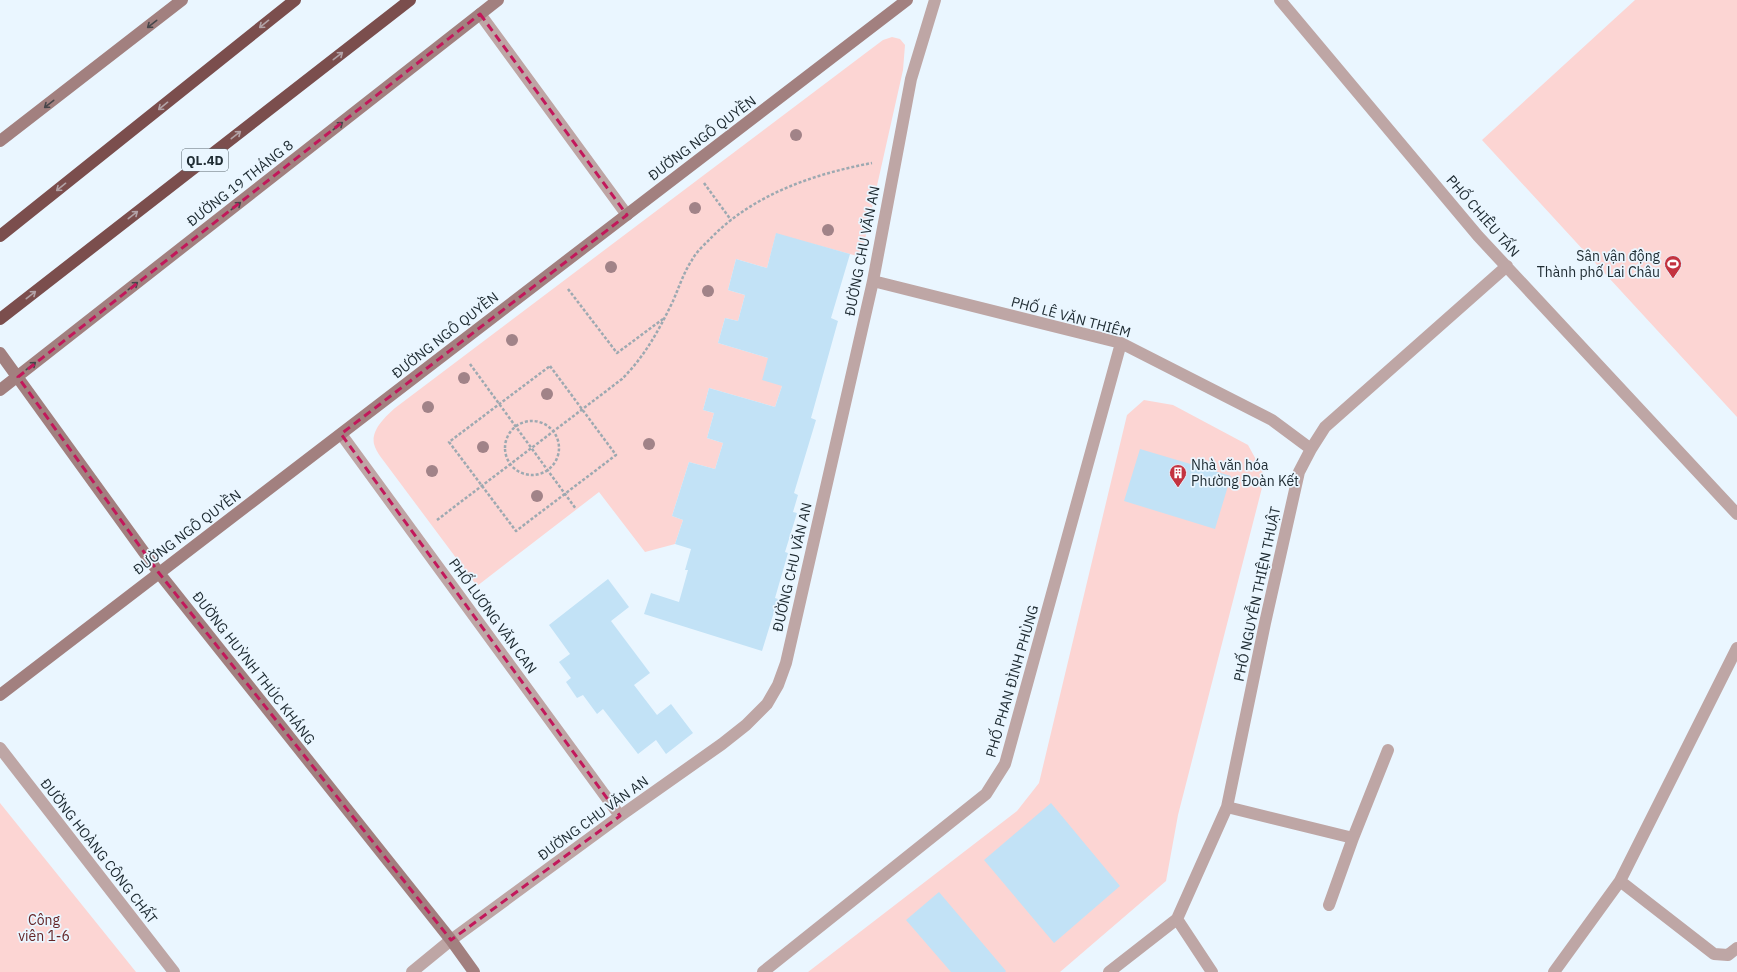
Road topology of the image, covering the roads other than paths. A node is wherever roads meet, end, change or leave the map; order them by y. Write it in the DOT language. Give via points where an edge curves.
graph roads {
  1 [pos="182,0"];
  2 [pos="295,0"];
  3 [pos="410,0"];
  4 [pos="498,0"];
  5 [pos="907,0"];
  6 [pos="935,0"];
  7 [pos="1280,0"];
  8 [pos="480,14"];
  9 [pos="0,142"];
  10 [pos="626,215"];
  11 [pos="0,236"];
  12 [pos="1507,266"];
  13 [pos="873,281"];
  14 [pos="0,319"];
  15 [pos="1121,343"];
  16 [pos="0,353"];
  17 [pos="18,377"];
  18 [pos="0,390"];
  19 [pos="341,434"];
  20 [pos="1311,449"];
  21 [pos="1737,514"];
  22 [pos="159,573"];
  23 [pos="1737,648"];
  24 [pos="0,695"];
  25 [pos="0,748"];
  26 [pos="1388,750"];
  27 [pos="1227,807"];
  28 [pos="620,816"];
  29 [pos="1353,838"];
  30 [pos="1620,881"];
  31 [pos="1329,905"];
  32 [pos="1177,919"];
  33 [pos="451,940"];
  34 [pos="1737,948"];
  35 [pos="765,971"];
  36 [pos="174,972"];
  37 [pos="412,972"];
  38 [pos="474,972"];
  39 [pos="1109,972"];
  40 [pos="1212,972"];
  41 [pos="1554,972"];
  1 -- 9 [label="street, one-way"];
  2 -- 11 [label="highway, one-way"];
  14 -- 3 [label="highway, QL.4D, one-way"];
  4 -- 8 [label="street, ĐƯỜNG 19 THÁNG 8"];
  5 -- 10 [label="street, ĐƯỜNG NGÔ QUYỀN"];
  6 -- 13 [label="street, ĐƯỜNG CHU VĂN AN" via="911,79"];
  7 -- 12 [label="street, PHỐ CHIÊU TẤN" via="1478,236"];
  8 -- 10 [label="street"];
  17 -- 8 [label="street, ĐƯỜNG 19 THÁNG 8, one-way"];
  10 -- 19 [label="street, ĐƯỜNG NGÔ QUYỀN"];
  12 -- 20 [label="street, PHỐ NGUYỄN THIỆN THUẬT" via="1325,427"];
  12 -- 21 [label="street, PHỐ CHIÊU TẤN"];
  13 -- 15 [label="street, PHỐ LÊ VĂN THIÊM"];
  13 -- 28 [label="street, ĐƯỜNG CHU VĂN AN" via="786,662 778,685 767,704 746,725"];
  15 -- 20 [label="street, PHỐ LÊ VĂN THIÊM" via="1272,420"];
  15 -- 35 [label="street, PHỐ PHAN ĐÌNH PHÙNG" via="1005,764 986,794"];
  16 -- 17 [label="street, ĐƯỜNG HUỲNH THÚC KHÁNG"];
  17 -- 18 [label="street, ĐƯỜNG 19 THÁNG 8"];
  17 -- 22 [label="street, ĐƯỜNG HUỲNH THÚC KHÁNG"];
  19 -- 22 [label="street, ĐƯỜNG NGÔ QUYỀN"];
  19 -- 28 [label="street, PHỐ LƯƠNG VĂN CAN"];
  20 -- 27 [label="street, PHỐ NGUYỄN THIỆN THUẬT" via="1299,472"];
  22 -- 24 [label="street, ĐƯỜNG NGÔ QUYỀN"];
  22 -- 33 [label="street, ĐƯỜNG HUỲNH THÚC KHÁNG"];
  23 -- 30 [label="street"];
  25 -- 36 [label="street, ĐƯỜNG HOÀNG CÔNG CHẤT"];
  26 -- 29 [label="street"];
  27 -- 29 [label="street"];
  27 -- 32 [label="street, PHỐ NGUYỄN THIỆN THUẬT"];
  28 -- 33 [label="street, ĐƯỜNG CHU VĂN AN"];
  29 -- 31 [label="street"];
  30 -- 34 [label="street" via="1714,954 1728,955"];
  30 -- 41 [label="street"];
  32 -- 39 [label="street, PHỐ NGUYỄN THIỆN THUẬT"];
  32 -- 40 [label="street"];
  33 -- 37 [label="street, ĐƯỜNG CHU VĂN AN"];
  33 -- 38 [label="street, ĐƯỜNG HUỲNH THÚC KHÁNG"];
}
